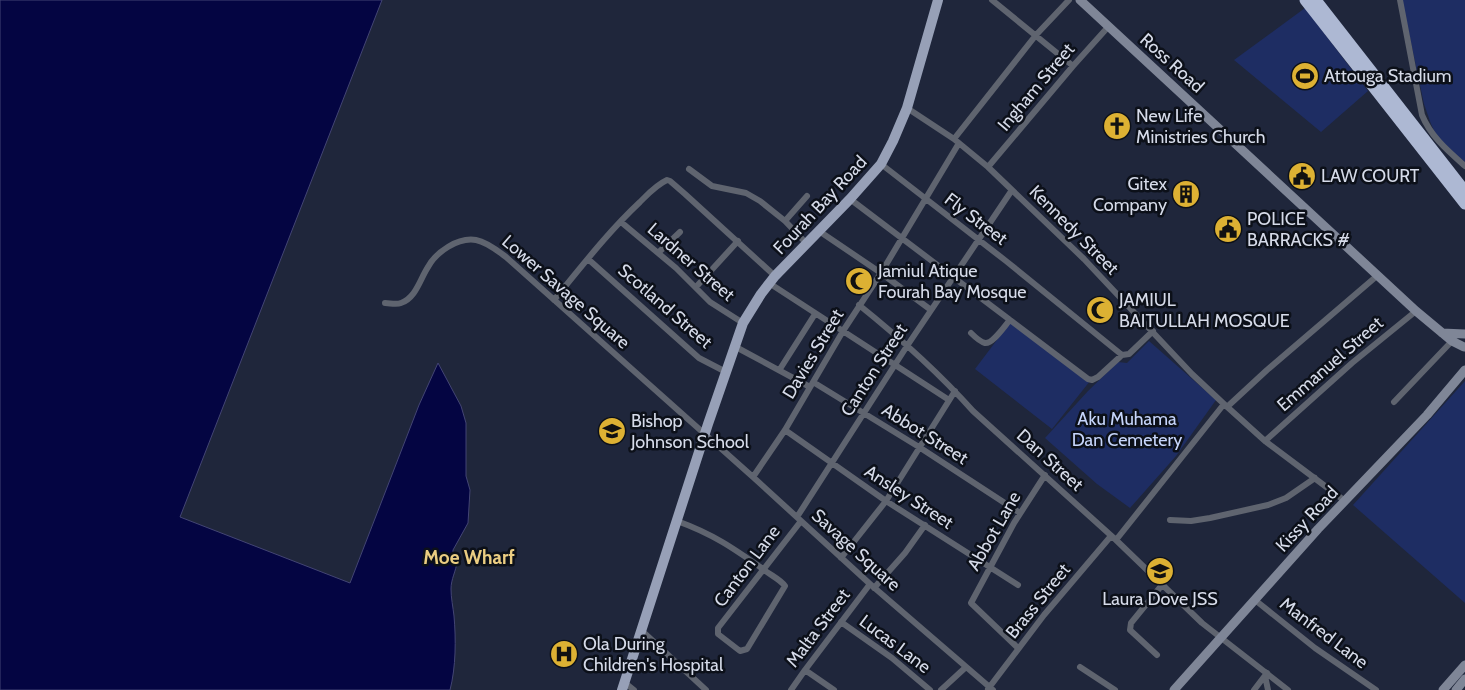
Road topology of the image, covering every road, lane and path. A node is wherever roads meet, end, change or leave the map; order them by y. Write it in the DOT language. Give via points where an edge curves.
graph roads {
  1 [pos="938,0"];
  2 [pos="992,0"];
  3 [pos="1069,0"];
  4 [pos="1080,0"];
  5 [pos="1305,0"];
  6 [pos="1316,0"];
  7 [pos="1400,0"];
  8 [pos="1108,27"];
  9 [pos="1036,35"];
  10 [pos="1074,66"];
  11 [pos="907,108"];
  12 [pos="956,141"];
  13 [pos="880,164"];
  14 [pos="1465,166"];
  15 [pos="988,168"];
  16 [pos="689,169"];
  17 [pos="1012,190"];
  18 [pos="1465,191"];
  19 [pos="807,196"];
  20 [pos="850,199"];
  21 [pos="925,199"];
  22 [pos="1465,204"];
  23 [pos="785,221"];
  24 [pos="620,222"];
  25 [pos="819,231"];
  26 [pos="680,232"];
  27 [pos="901,238"];
  28 [pos="979,240"];
  29 [pos="738,241"];
  30 [pos="807,244"];
  31 [pos="658,253"];
  32 [pos="588,259"];
  33 [pos="881,273"];
  34 [pos="1378,275"];
  35 [pos="953,278"];
  36 [pos="772,280"];
  37 [pos="696,286"];
  38 [pos="554,300"];
  39 [pos="385,303"];
  40 [pos="860,305"];
  41 [pos="931,310"];
  42 [pos="1416,311"];
  43 [pos="816,314"];
  44 [pos="1010,320"];
  45 [pos="743,323"];
  46 [pos="843,331"];
  47 [pos="1153,331"];
  48 [pos="971,333"];
  49 [pos="1442,333"];
  50 [pos="1465,336"];
  51 [pos="1452,341"];
  52 [pos="734,346"];
  53 [pos="907,346"];
  54 [pos="1465,347"];
  55 [pos="1122,355"];
  56 [pos="896,364"];
  57 [pos="780,369"];
  58 [pos="1465,370"];
  59 [pos="726,372"];
  60 [pos="811,384"];
  61 [pos="955,391"];
  62 [pos="949,400"];
  63 [pos="1394,402"];
  64 [pos="1226,406"];
  65 [pos="864,413"];
  66 [pos="705,430"];
  67 [pos="785,430"];
  68 [pos="1264,442"];
  69 [pos="920,447"];
  70 [pos="832,464"];
  71 [pos="690,468"];
  72 [pos="1045,475"];
  73 [pos="753,477"];
  74 [pos="1315,478"];
  75 [pos="886,501"];
  76 [pos="1345,501"];
  77 [pos="1020,513"];
  78 [pos="799,519"];
  79 [pos="1170,520"];
  80 [pos="677,521"];
  81 [pos="925,525"];
  82 [pos="1114,538"];
  83 [pos="667,541"];
  84 [pos="841,558"];
  85 [pos="990,567"];
  86 [pos="764,570"];
  87 [pos="1018,585"];
  88 [pos="1162,585"];
  89 [pos="872,586"];
  90 [pos="1255,600"];
  91 [pos="840,622"];
  92 [pos="641,630"];
  93 [pos="1222,637"];
  94 [pos="1018,648"];
  95 [pos="1157,655"];
  96 [pos="1465,665"];
  97 [pos="966,667"];
  98 [pos="1080,667"];
  99 [pos="804,670"];
  100 [pos="1266,675"];
  101 [pos="1465,679"];
  102 [pos="623,686"];
  103 [pos="990,689"];
  104 [pos="615,690"];
  105 [pos="634,690"];
  106 [pos="706,690"];
  107 [pos="791,690"];
  108 [pos="834,690"];
  109 [pos="930,690"];
  110 [pos="941,690"];
  111 [pos="1115,690"];
  112 [pos="1174,690"];
  113 [pos="1254,690"];
  114 [pos="1268,690"];
  115 [pos="1288,690"];
  116 [pos="1376,690"];
  117 [pos="1443,690"];
  118 [pos="1456,690"];
  1 -- 11 [label="main road, Fourah Bay Road"];
  2 -- 9 [label="street"];
  3 -- 9 [label="street, Davies Street"];
  4 -- 8 [label="main road, Ross Road"];
  5 -- 22 [label="highway"];
  6 -- 18 [label="highway"];
  7 -- 14 [label="street" via="1422,115 1438,140"];
  8 -- 10 [label="street, Ingham Street"];
  8 -- 34 [label="main road, Ross Road"];
  9 -- 10 [label="street"];
  9 -- 12 [label="street, Davies Street"];
  10 -- 15 [label="street, Ingham Street"];
  11 -- 12 [label="street, Kennedy Street"];
  11 -- 13 [label="main road, Fourah Bay Road"];
  12 -- 15 [label="street, Kennedy Street"];
  12 -- 21 [label="street, Davies Street"];
  13 -- 20 [label="main road, Fourah Bay Road"];
  13 -- 21 [label="street, Fly Street"];
  15 -- 17 [label="street, Kennedy Street"];
  16 -- 23 [label="street" via="712,186 746,193"];
  17 -- 28 [label="street, Canton Street"];
  17 -- 47 [label="street, Kennedy Street"];
  19 -- 23 [label="street"];
  20 -- 25 [label="main road, Fourah Bay Road"];
  20 -- 27 [label="street"];
  21 -- 27 [label="street, Davies Street"];
  21 -- 28 [label="street, Fly Street"];
  23 -- 30 [label="street"];
  24 -- 29 [label="street" via="658,186 670,180"];
  24 -- 31 [label="street, Lardner Street"];
  24 -- 32 [label="street"];
  25 -- 30 [label="main road, Fourah Bay Road"];
  25 -- 33 [label="street"];
  26 -- 31 [label="street"];
  27 -- 33 [label="street, Davies Street"];
  27 -- 35 [label="street"];
  28 -- 35 [label="street, Canton Street"];
  28 -- 55 [label="street, Fly Street"];
  29 -- 36 [label="street"];
  29 -- 37 [label="street"];
  30 -- 36 [label="main road, Fourah Bay Road"];
  31 -- 37 [label="street, Lardner Street"];
  32 -- 38 [label="street"];
  32 -- 59 [label="street, Scotland Street" via="699,358"];
  33 -- 40 [label="street, Davies Street"];
  33 -- 41 [label="street"];
  34 -- 42 [label="main road, Ross Road"];
  34 -- 64 [label="street, Brass Street"];
  35 -- 41 [label="street, Canton Street"];
  35 -- 44 [label="street"];
  36 -- 43 [label="street"];
  36 -- 45 [label="main road, Fourah Bay Road"];
  37 -- 45 [label="street, Lardner Street" via="710,302"];
  38 -- 39 [label="street, Lower Savage Square" via="506,257 486,244 468,240 440,252 410,297 400,303"];
  38 -- 66 [label="street, Lower Savage Square"];
  40 -- 46 [label="street, Davies Street"];
  40 -- 53 [label="street, Dan Street"];
  41 -- 53 [label="street, Canton Street"];
  42 -- 49 [label="main road, Ross Road"];
  42 -- 68 [label="street, Emmanuel Street"];
  43 -- 46 [label="street"];
  43 -- 57 [label="street"];
  44 -- 48 [label="street" via="988,342 984,343"];
  44 -- 55 [label="street" via="1088,379 1098,377"];
  45 -- 52 [label="main road, Fourah Bay Road"];
  46 -- 56 [label="street"];
  46 -- 60 [label="street, Davies Street"];
  47 -- 55 [label="street" via="1129,354"];
  47 -- 64 [label="street, Kennedy Street"];
  49 -- 50 [label="main road"];
  49 -- 51 [label="main road, Ross Road"];
  50 -- 54 [label="main road"];
  51 -- 54 [label="main road, Ross Road"];
  51 -- 63 [label="street"];
  52 -- 57 [label="street, Abbot Street"];
  52 -- 59 [label="main road, Fourah Bay Road"];
  53 -- 56 [label="street, Canton Street"];
  53 -- 61 [label="street, Dan Street"];
  56 -- 62 [label="street"];
  56 -- 65 [label="street, Canton Street"];
  57 -- 60 [label="street, Abbot Street"];
  58 -- 76 [label="main road, Kissy Road"];
  59 -- 66 [label="main road, Fourah Bay Road"];
  60 -- 65 [label="street, Abbot Street"];
  60 -- 67 [label="street, Davies Street"];
  61 -- 62 [label="street"];
  61 -- 72 [label="street, Dan Street"];
  62 -- 69 [label="street"];
  64 -- 68 [label="street, Kennedy Street"];
  64 -- 82 [label="street, Brass Street"];
  65 -- 69 [label="street, Abbot Street"];
  65 -- 70 [label="street, Canton Street"];
  66 -- 71 [label="main road, Fourah Bay Road"];
  66 -- 73 [label="street, Savage Square"];
  67 -- 70 [label="street, Ansley Street"];
  67 -- 73 [label="street, Davies Street"];
  68 -- 74 [label="street, Kennedy Street"];
  69 -- 75 [label="street"];
  69 -- 77 [label="street, Abbot Street"];
  70 -- 75 [label="street, Ansley Street"];
  70 -- 78 [label="street, Canton Street"];
  71 -- 80 [label="main road, Fourah Bay Road"];
  71 -- 83 [label="main road, Fourah Bay Road"];
  72 -- 77 [label="street, Abbot Lane"];
  72 -- 82 [label="street, Dan Street"];
  73 -- 78 [label="street, Savage Square"];
  74 -- 76 [label="street, Kennedy Street"];
  74 -- 79 [label="street" via="1286,498 1268,505 1210,518"];
  75 -- 81 [label="street, Ansley Street"];
  75 -- 84 [label="street"];
  76 -- 90 [label="main road, Kissy Road"];
  77 -- 85 [label="street, Abbot Lane"];
  78 -- 84 [label="street, Savage Square"];
  78 -- 86 [label="street, Canton Lane"];
  80 -- 83 [label="main road, Fourah Bay Road"];
  80 -- 86 [label="street" via="721,540"];
  81 -- 85 [label="street, Ansley Street"];
  81 -- 89 [label="street, Malta Street" via="905,553"];
  82 -- 88 [label="street, Dan Street"];
  82 -- 94 [label="street, Brass Street" via="1044,614"];
  83 -- 92 [label="main road, Fourah Bay Road"];
  83 -- 104 [label="main road, Fourah Bay Road"];
  84 -- 89 [label="street, Savage Square"];
  85 -- 87 [label="street, Ansley Street"];
  85 -- 94 [label="street, Abbot Lane" via="971,603"];
  86 -- 86 [label="street, Canton Lane" via="717,631 740,651 747,649 785,586"];
  88 -- 93 [label="street, Dan Street" via="1202,623"];
  88 -- 95 [label="street" via="1130,627"];
  89 -- 91 [label="street, Malta Street"];
  89 -- 97 [label="street, Savage Square"];
  90 -- 93 [label="main road, Kissy Road"];
  90 -- 116 [label="street, Manfred Lane" via="1315,648"];
  91 -- 99 [label="street, Malta Street"];
  91 -- 109 [label="street, Lucas Lane"];
  92 -- 102 [label="main road, Fourah Bay Road"];
  92 -- 106 [label="street"];
  93 -- 100 [label="street, Dan Street"];
  93 -- 112 [label="main road, Kissy Road"];
  94 -- 103 [label="street, Brass Street"];
  96 -- 117 [label="main road"];
  97 -- 103 [label="street, Savage Square"];
  97 -- 110 [label="street"];
  98 -- 111 [label="street"];
  99 -- 107 [label="street, Malta Street"];
  99 -- 108 [label="street"];
  100 -- 113 [label="street"];
  100 -- 114 [label="street"];
  100 -- 115 [label="street, Dan Street"];
  101 -- 118 [label="main road"];
  102 -- 105 [label="street"];
}
